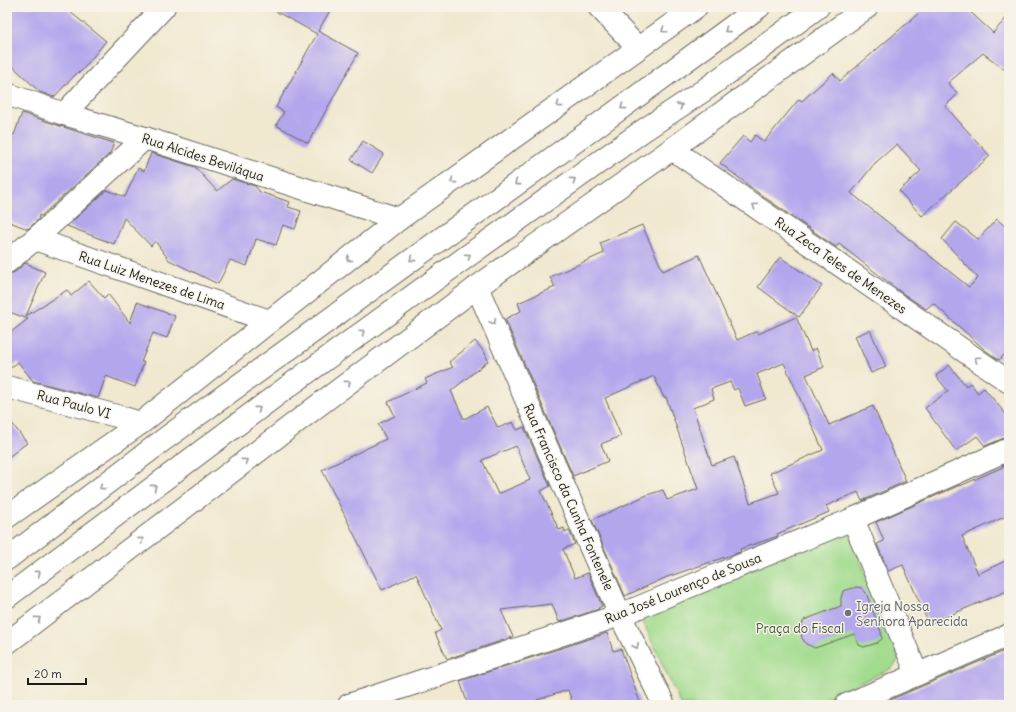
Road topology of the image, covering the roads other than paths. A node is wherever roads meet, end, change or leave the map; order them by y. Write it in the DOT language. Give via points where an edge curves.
graph roads {
  1 [pos="164,7"];
  2 [pos="599,7"];
  3 [pos="696,7"];
  4 [pos="759,7"];
  5 [pos="818,7"];
  6 [pos="867,7"];
  7 [pos="638,48"];
  8 [pos="11,101"];
  9 [pos="64,114"];
  10 [pos="145,138"];
  11 [pos="672,149"];
  12 [pos="399,219"];
  13 [pos="35,239"];
  14 [pos="7,262"];
  15 [pos="477,287"];
  16 [pos="269,321"];
  17 [pos="1009,382"];
  18 [pos="7,387"];
  19 [pos="140,423"];
  20 [pos="1009,449"];
  21 [pos="7,517"];
  22 [pos="852,519"];
  23 [pos="7,559"];
  24 [pos="7,597"];
  25 [pos="620,615"];
  26 [pos="1009,635"];
  27 [pos="7,643"];
  28 [pos="917,674"];
  29 [pos="348,705"];
  30 [pos="664,705"];
  31 [pos="846,705"];
  1 -- 9 [label="main road"];
  2 -- 7 [label="main road"];
  3 -- 7 [label="main road, one-way"];
  4 -- 23 [label="main road, one-way" via="166,438"];
  24 -- 5 [label="main road, one-way" via="475,250 703,91"];
  6 -- 11 [label="main road"];
  7 -- 12 [label="main road, one-way"];
  8 -- 9 [label="main road, Rua Alcides Beviláqua"];
  9 -- 10 [label="main road, Rua Alcides Beviláqua"];
  10 -- 12 [label="main road, Rua Alcides Beviláqua"];
  10 -- 13 [label="main road"];
  11 -- 15 [label="main road"];
  17 -- 11 [label="main road, Rua Zeca Teles de Menezes, one-way"];
  12 -- 16 [label="main road, one-way"];
  13 -- 14 [label="main road"];
  13 -- 16 [label="main road, Rua Luiz Menezes de Lima"];
  15 -- 25 [label="main road, Rua Francisco da Cunha Fontenele, one-way"];
  27 -- 15 [label="main road, one-way"];
  16 -- 19 [label="main road"];
  18 -- 19 [label="main road, Rua Paulo VI"];
  19 -- 21 [label="main road"];
  20 -- 22 [label="main road, Rua José Lourenço de Sousa"];
  22 -- 25 [label="main road, Rua José Lourenço de Sousa"];
  22 -- 28 [label="main road"];
  25 -- 29 [label="main road, Rua José Lourenço de Sousa"];
  25 -- 30 [label="main road, Rua Francisco da Cunha Fontenele, one-way"];
  26 -- 28 [label="main road"];
  28 -- 31 [label="main road"];
}
